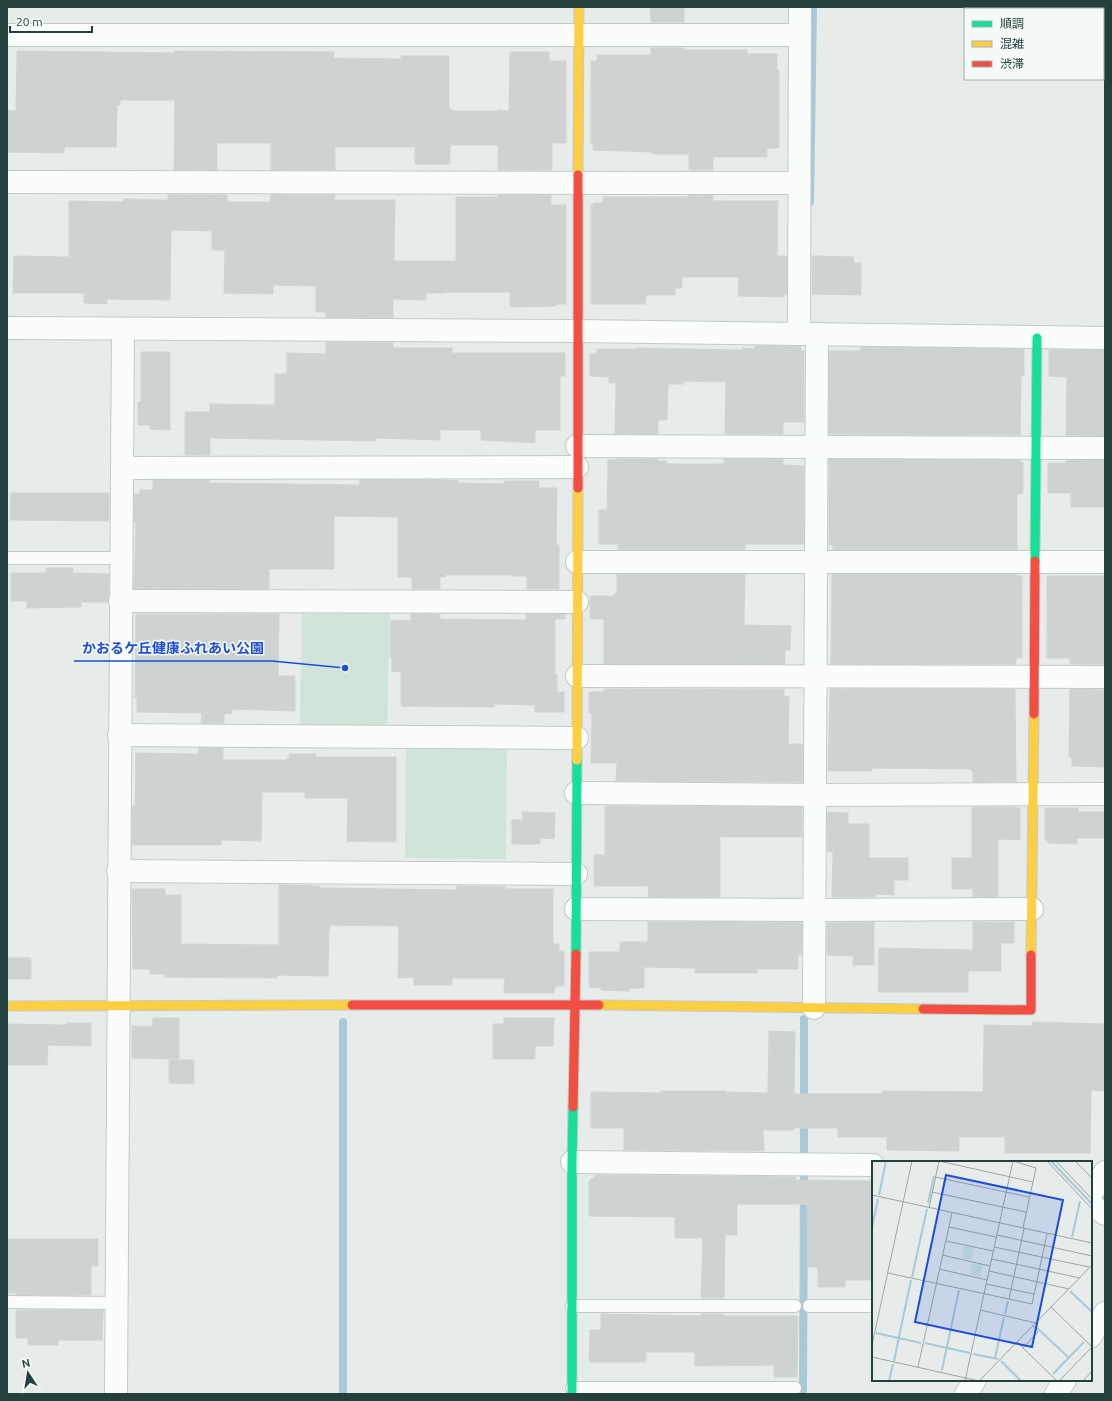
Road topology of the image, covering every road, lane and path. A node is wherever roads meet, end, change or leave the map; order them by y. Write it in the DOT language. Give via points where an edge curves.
graph roads {
  1 [pos="579,7"];
  2 [pos="800,7"];
  3 [pos="7,35"];
  4 [pos="799,35"];
  5 [pos="579,36"];
  6 [pos="7,182"];
  7 [pos="578,183"];
  8 [pos="799,183"];
  9 [pos="7,328"];
  10 [pos="123,329"];
  11 [pos="577,331"];
  12 [pos="808,334"];
  13 [pos="1037,338"];
  14 [pos="1105,338"];
  15 [pos="816,447"];
  16 [pos="1036,448"];
  17 [pos="1105,448"];
  18 [pos="577,456"];
  19 [pos="122,468"];
  20 [pos="7,558"];
  21 [pos="121,558"];
  22 [pos="577,562"];
  23 [pos="816,562"];
  24 [pos="1035,562"];
  25 [pos="1105,562"];
  26 [pos="120,601"];
  27 [pos="577,602"];
  28 [pos="577,676"];
  29 [pos="816,677"];
  30 [pos="1105,677"];
  31 [pos="1034,678"];
  32 [pos="119,734"];
  33 [pos="577,738"];
  34 [pos="576,792"];
  35 [pos="1032,793"];
  36 [pos="1105,794"];
  37 [pos="815,795"];
  38 [pos="118,871"];
  39 [pos="576,874"];
  40 [pos="576,908"];
  41 [pos="1032,909"];
  42 [pos="815,910"];
  43 [pos="576,1005"];
  44 [pos="7,1006"];
  45 [pos="117,1006"];
  46 [pos="814,1008"];
  47 [pos="572,1162"];
  48 [pos="872,1165"];
  49 [pos="1092,1168"];
  50 [pos="1105,1168"];
  51 [pos="1105,1172"];
  52 [pos="1092,1192"];
  53 [pos="1092,1206"];
  54 [pos="1105,1214"];
  55 [pos="7,1302"];
  56 [pos="117,1303"];
  57 [pos="572,1306"];
  58 [pos="795,1306"];
  59 [pos="809,1306"];
  60 [pos="872,1306"];
  61 [pos="1105,1313"];
  62 [pos="1092,1334"];
  63 [pos="1064,1381"];
  64 [pos="795,1388"];
  65 [pos="572,1391"];
  66 [pos="116,1394"];
  67 [pos="1056,1394"];
  1 -- 5 [label="street"];
  2 -- 4 [label="street"];
  3 -- 5 [label="street"];
  4 -- 5 [label="street"];
  4 -- 8 [label="street"];
  5 -- 7 [label="street"];
  6 -- 7 [label="street"];
  7 -- 8 [label="street"];
  7 -- 11 [label="street"];
  8 -- 12 [label="street"];
  9 -- 10 [label="street"];
  10 -- 11 [label="street"];
  10 -- 19 [label="street"];
  11 -- 12 [label="street"];
  11 -- 18 [label="street"];
  12 -- 13 [label="street"];
  12 -- 15 [label="street"];
  13 -- 14 [label="street"];
  13 -- 16 [label="street"];
  15 -- 16 [label="street"];
  15 -- 18 [label="street"];
  15 -- 23 [label="street"];
  16 -- 17 [label="street"];
  16 -- 24 [label="street"];
  18 -- 19 [label="street"];
  18 -- 22 [label="street"];
  19 -- 21 [label="street"];
  20 -- 21 [label="lane"];
  21 -- 26 [label="street"];
  22 -- 23 [label="street"];
  22 -- 27 [label="street"];
  23 -- 24 [label="street"];
  23 -- 29 [label="street"];
  24 -- 25 [label="street"];
  24 -- 31 [label="street"];
  26 -- 27 [label="street"];
  26 -- 32 [label="street"];
  27 -- 28 [label="street"];
  28 -- 29 [label="street"];
  28 -- 33 [label="street"];
  29 -- 31 [label="street"];
  29 -- 37 [label="street"];
  30 -- 31 [label="street"];
  31 -- 35 [label="street"];
  32 -- 33 [label="street"];
  32 -- 38 [label="street"];
  33 -- 34 [label="street"];
  34 -- 37 [label="street"];
  34 -- 39 [label="street"];
  35 -- 36 [label="street"];
  35 -- 37 [label="street"];
  35 -- 41 [label="street"];
  37 -- 42 [label="street"];
  38 -- 39 [label="street"];
  38 -- 45 [label="street"];
  39 -- 40 [label="street"];
  40 -- 42 [label="street"];
  40 -- 43 [label="street"];
  41 -- 42 [label="street"];
  41 -- 46 [label="street" via="1031,1010"];
  42 -- 46 [label="street"];
  43 -- 45 [label="street"];
  43 -- 46 [label="street"];
  43 -- 47 [label="street"];
  44 -- 45 [label="street"];
  45 -- 56 [label="street"];
  47 -- 48 [label="street"];
  47 -- 57 [label="street"];
  49 -- 50 [label="street"];
  51 -- 52 [label="street"];
  53 -- 54 [label="street"];
  55 -- 56 [label="lane"];
  56 -- 66 [label="street"];
  57 -- 58 [label="lane"];
  57 -- 65 [label="street"];
  59 -- 60 [label="lane"];
  61 -- 62 [label="street"];
  63 -- 67 [label="street"];
  64 -- 65 [label="lane"];
}
